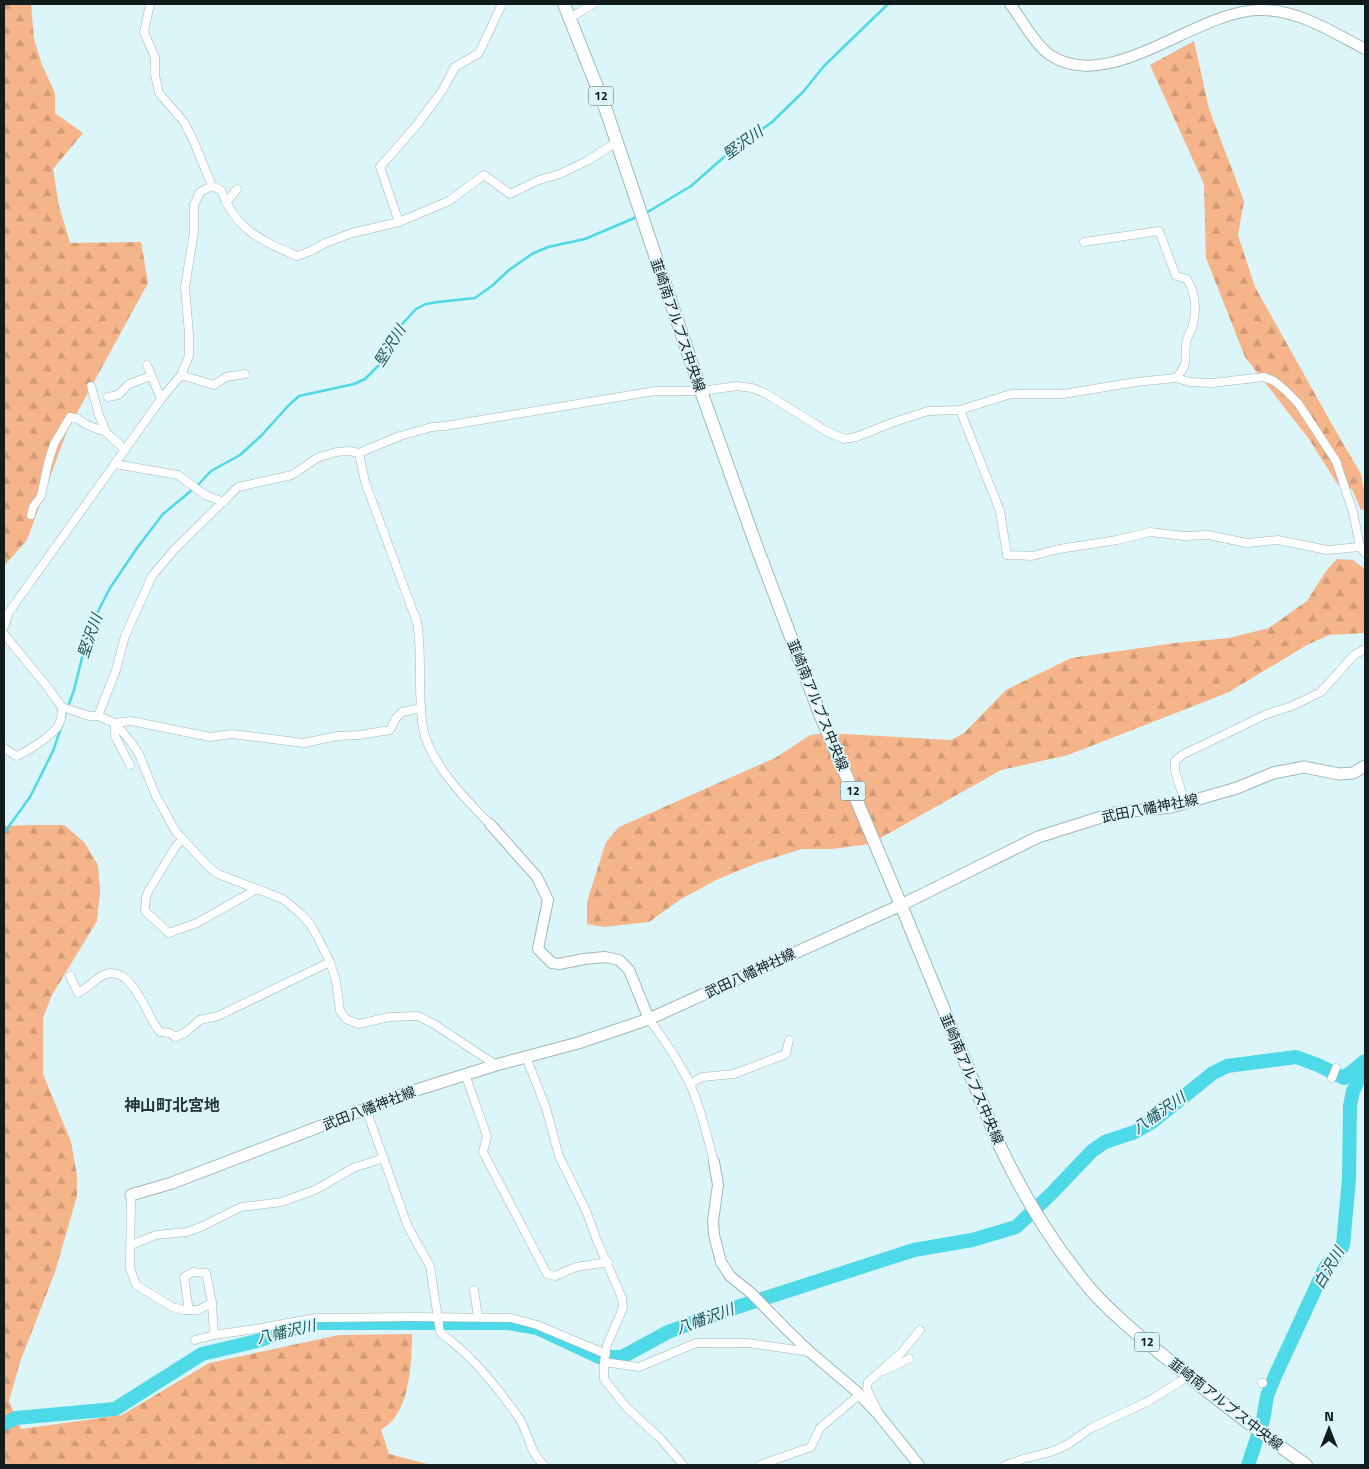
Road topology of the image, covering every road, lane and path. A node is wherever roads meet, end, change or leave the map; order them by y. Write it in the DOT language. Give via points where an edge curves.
graph roads {
  1 [pos="150,4"];
  2 [pos="502,4"];
  3 [pos="564,4"];
  4 [pos="593,4"];
  5 [pos="1010,4"];
  6 [pos="570,18"];
  7 [pos="1365,49"];
  8 [pos="616,142"];
  9 [pos="212,186"];
  10 [pos="237,189"];
  11 [pos="226,203"];
  12 [pos="398,222"];
  13 [pos="1084,242"];
  14 [pos="147,365"];
  15 [pos="137,370"];
  16 [pos="245,374"];
  17 [pos="181,375"];
  18 [pos="152,376"];
  19 [pos="1176,378"];
  20 [pos="141,379"];
  21 [pos="91,386"];
  22 [pos="701,391"];
  23 [pos="108,397"];
  24 [pos="161,399"];
  25 [pos="960,410"];
  26 [pos="106,432"];
  27 [pos="125,450"];
  28 [pos="359,453"];
  29 [pos="115,464"];
  30 [pos="224,502"];
  31 [pos="31,515"];
  32 [pos="1363,550"];
  33 [pos="4,627"];
  34 [pos="4,634"];
  35 [pos="1365,649"];
  36 [pos="62,706"];
  37 [pos="421,708"];
  38 [pos="98,716"];
  39 [pos="115,723"];
  40 [pos="4,748"];
  41 [pos="130,765"];
  42 [pos="1365,766"];
  43 [pos="1185,803"];
  44 [pos="490,824"];
  45 [pos="182,840"];
  46 [pos="257,888"];
  47 [pos="901,904"];
  48 [pos="330,962"];
  49 [pos="70,976"];
  50 [pos="649,1019"];
  51 [pos="789,1040"];
  52 [pos="526,1057"];
  53 [pos="496,1065"];
  54 [pos="1336,1068"];
  55 [pos="466,1074"];
  56 [pos="1332,1078"];
  57 [pos="690,1084"];
  58 [pos="366,1109"];
  59 [pos="384,1158"];
  60 [pos="714,1162"];
  61 [pos="130,1195"];
  62 [pos="131,1245"];
  63 [pos="608,1262"];
  64 [pos="474,1290"];
  65 [pos="212,1303"];
  66 [pos="187,1310"];
  67 [pos="478,1317"];
  68 [pos="439,1318"];
  69 [pos="920,1330"];
  70 [pos="214,1335"];
  71 [pos="195,1340"];
  72 [pos="810,1352"];
  73 [pos="605,1358"];
  74 [pos="909,1359"];
  75 [pos="876,1374"];
  76 [pos="1189,1376"];
  77 [pos="860,1394"];
  78 [pos="878,1414"];
  79 [pos="544,1465"];
  80 [pos="683,1465"];
  81 [pos="760,1465"];
  82 [pos="919,1465"];
  83 [pos="1006,1465"];
  84 [pos="1306,1465"];
  1 -- 9 [label="street" via="144,32 155,58 159,93 184,122"];
  2 -- 12 [label="street" via="479,53 455,67 442,92 380,167"];
  3 -- 6 [label="main road, 韮崎南アルプス中央線 / 12"];
  4 -- 6 [label="street"];
  5 -- 7 [label="street" via="1042,48 1058,59 1080,65 1113,63 1214,21 1257,10 1292,14"];
  6 -- 8 [label="main road, 韮崎南アルプス中央線 / 12"];
  8 -- 12 [label="street" via="569,169 510,194 484,175 449,201"];
  8 -- 22 [label="main road, 韮崎南アルプス中央線 / 12"];
  9 -- 11 [label="street" via="221,190"];
  9 -- 17 [label="street" via="200,192 194,205 194,232 185,287 189,356"];
  10 -- 11 [label="street"];
  11 -- 12 [label="street" via="258,239 296,256 352,233"];
  13 -- 19 [label="street" via="1159,231 1176,276 1188,279 1196,308 1187,339 1185,368"];
  14 -- 18 [label="street"];
  15 -- 20 [label="street"];
  16 -- 17 [label="street" via="226,377 214,385"];
  17 -- 24 [label="street"];
  18 -- 20 [label="street"];
  18 -- 24 [label="street"];
  19 -- 25 [label="street" via="1063,394 1011,394"];
  19 -- 32 [label="street" via="1212,383 1264,377 1284,389 1298,403 1336,461"];
  20 -- 23 [label="street"];
  21 -- 26 [label="street"];
  22 -- 25 [label="street" via="737,386 752,388 844,439 928,411"];
  22 -- 28 [label="street" via="655,391 432,427"];
  22 -- 47 [label="main road, 韮崎南アルプス中央線 / 12" via="820,714"];
  24 -- 27 [label="street"];
  25 -- 32 [label="street" via="1000,511 1008,555 1032,556 1150,532 1208,535 1247,543 1278,540 1327,550"];
  26 -- 27 [label="street"];
  26 -- 31 [label="street" via="70,417 54,444 42,496"];
  27 -- 29 [label="street"];
  28 -- 30 [label="street" via="336,452 317,458 292,475 238,487"];
  28 -- 37 [label="street" via="365,482 417,622"];
  29 -- 30 [label="street" via="178,474 205,495"];
  29 -- 33 [label="street" via="9,612"];
  30 -- 38 [label="street" via="152,576 125,636"];
  34 -- 36 [label="street"];
  35 -- 43 [label="street" via="1354,655 1321,692 1182,755 1175,761 1174,771"];
  36 -- 38 [label="street"];
  36 -- 40 [label="street" via="59,726 53,732 16,756"];
  37 -- 39 [label="street" via="402,712 390,730 304,743 232,734 210,737 131,721"];
  37 -- 44 [label="street" via="427,743 462,796"];
  38 -- 39 [label="street"];
  39 -- 41 [label="street" via="116,736"];
  39 -- 45 [label="street" via="139,754 155,794"];
  42 -- 43 [label="main road, 武田八幡神社線" via="1353,773 1339,774 1304,767 1272,772 1237,788"];
  43 -- 47 [label="main road, 武田八幡神社線" via="1114,813 1038,837"];
  44 -- 50 [label="street" via="537,877 548,900 538,949 552,963 559,964 605,957 619,960 629,970"];
  45 -- 46 [label="street" via="218,874"];
  45 -- 46 [label="street" via="146,897 145,910 169,933 197,923"];
  46 -- 48 [label="street" via="283,899 301,914 310,924"];
  47 -- 50 [label="main road, 武田八幡神社線"];
  47 -- 76 [label="main road, 韮崎南アルプス中央線 / 12" via="998,1142 1020,1186 1059,1247 1092,1290 1121,1320"];
  48 -- 49 [label="street" via="223,1013 200,1020 176,1036 160,1032 139,993 123,977 112,973 101,976 78,993"];
  48 -- 53 [label="street" via="340,1011 346,1019 359,1024 389,1017 418,1016"];
  50 -- 52 [label="main road, 武田八幡神社線"];
  50 -- 57 [label="street"];
  51 -- 57 [label="street" via="786,1054 778,1058 734,1074 702,1077"];
  52 -- 53 [label="main road, 武田八幡神社線"];
  52 -- 63 [label="street" via="546,1108 559,1156"];
  53 -- 55 [label="main road, 武田八幡神社線"];
  54 -- 56 [label="street"];
  55 -- 58 [label="main road, 武田八幡神社線"];
  55 -- 63 [label="street" via="487,1136 483,1152 547,1274 555,1276 576,1267"];
  57 -- 60 [label="street"];
  58 -- 59 [label="street"];
  58 -- 61 [label="main road, 武田八幡神社線" via="172,1183"];
  59 -- 62 [label="street" via="353,1168 282,1202 241,1207 187,1232 156,1235"];
  59 -- 68 [label="street" via="408,1227 430,1266"];
  60 -- 72 [label="street" via="718,1185 713,1221 721,1262 730,1276"];
  61 -- 62 [label="street"];
  62 -- 66 [label="street" via="130,1268 136,1284 172,1307"];
  63 -- 73 [label="street" via="623,1308 607,1345"];
  64 -- 67 [label="street"];
  65 -- 66 [label="street" via="198,1310"];
  65 -- 66 [label="street" via="206,1273 192,1272 184,1277"];
  65 -- 70 [label="street"];
  67 -- 68 [label="street"];
  67 -- 73 [label="street" via="511,1318 538,1324"];
  68 -- 70 [label="street" via="316,1318"];
  68 -- 79 [label="street" via="440,1332 470,1358 517,1415 527,1432 532,1451"];
  69 -- 75 [label="street" via="902,1352"];
  70 -- 71 [label="street"];
  72 -- 73 [label="street" via="748,1343 696,1343 639,1367"];
  72 -- 77 [label="street"];
  73 -- 80 [label="street" via="604,1379 627,1408 661,1439"];
  74 -- 75 [label="street"];
  75 -- 78 [label="street" via="868,1382 867,1389"];
  76 -- 83 [label="street" via="1149,1401 1091,1428 1067,1445"];
  76 -- 84 [label="main road, 韮崎南アルプス中央線 / 12"];
  77 -- 78 [label="street"];
  77 -- 81 [label="street" via="820,1428 810,1447"];
  78 -- 82 [label="street"];
}
